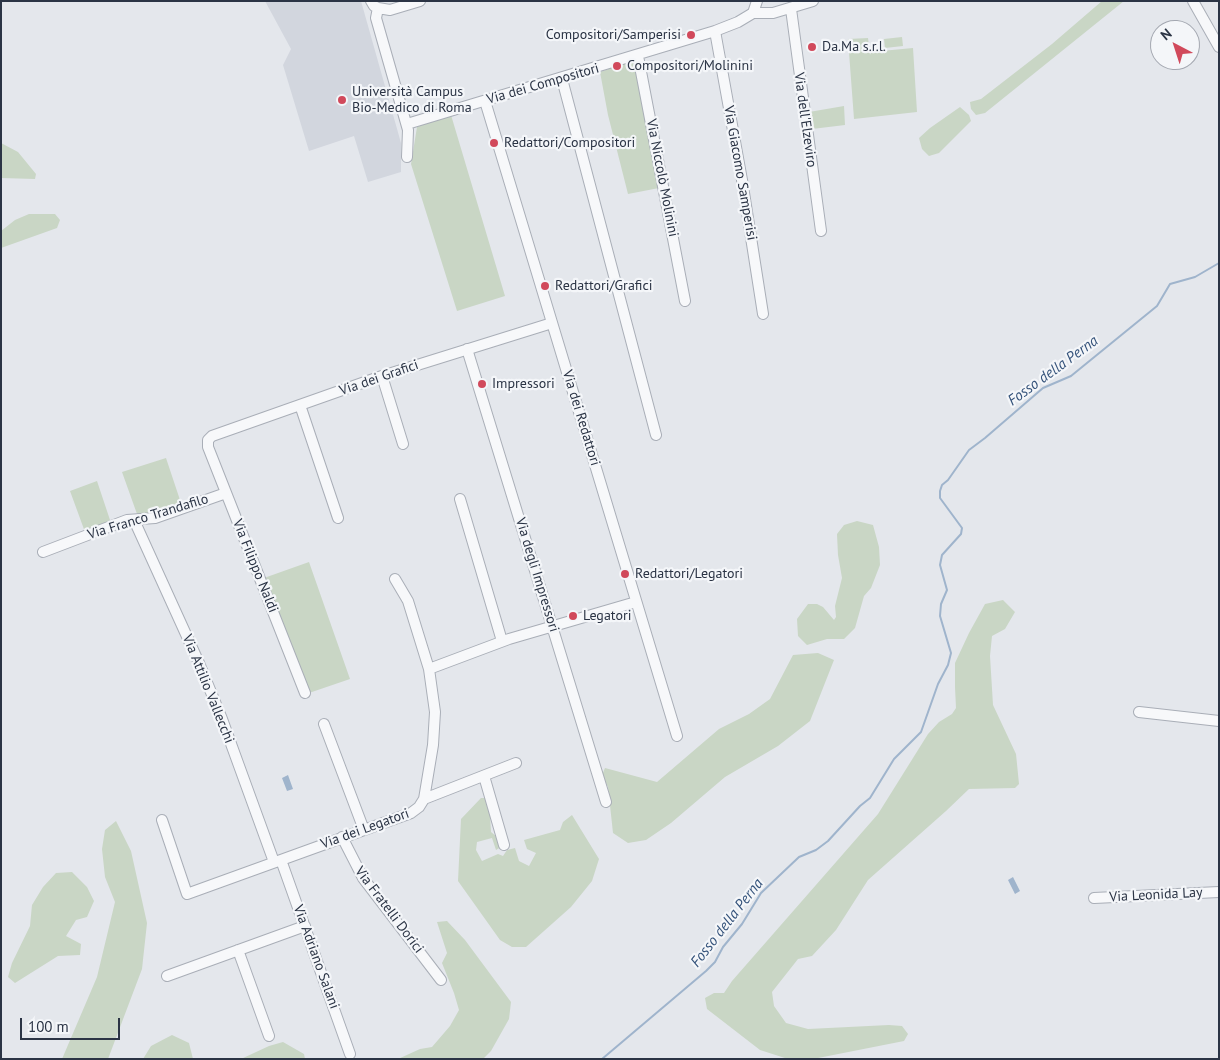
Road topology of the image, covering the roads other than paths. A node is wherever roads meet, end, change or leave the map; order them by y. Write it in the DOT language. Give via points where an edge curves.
graph roads {
  1 [pos="420,1"];
  2 [pos="757,1"];
  3 [pos="813,1"];
  4 [pos="1193,1"];
  5 [pos="374,5"];
  6 [pos="791,9"];
  7 [pos="753,13"];
  8 [pos="715,32"];
  9 [pos="1219,47"];
  10 [pos="638,56"];
  11 [pos="562,79"];
  12 [pos="485,101"];
  13 [pos="407,124"];
  14 [pos="406,158"];
  15 [pos="821,231"];
  16 [pos="685,301"];
  17 [pos="763,314"];
  18 [pos="552,323"];
  19 [pos="467,349"];
  20 [pos="382,376"];
  21 [pos="300,405"];
  22 [pos="656,435"];
  23 [pos="208,440"];
  24 [pos="404,444"];
  25 [pos="226,493"];
  26 [pos="460,499"];
  27 [pos="338,518"];
  28 [pos="134,520"];
  29 [pos="43,552"];
  30 [pos="395,578"];
  31 [pos="636,602"];
  32 [pos="553,626"];
  33 [pos="502,641"];
  34 [pos="429,669"];
  35 [pos="305,692"];
  36 [pos="1139,712"];
  37 [pos="1219,721"];
  38 [pos="324,724"];
  39 [pos="677,736"];
  40 [pos="516,763"];
  41 [pos="484,776"];
  42 [pos="424,799"];
  43 [pos="606,802"];
  44 [pos="162,820"];
  45 [pos="364,830"];
  46 [pos="342,838"];
  47 [pos="504,845"];
  48 [pos="277,861"];
  49 [pos="1219,892"];
  50 [pos="1094,898"];
  51 [pos="305,926"];
  52 [pos="238,950"];
  53 [pos="167,976"];
  54 [pos="441,980"];
  55 [pos="269,1036"];
  56 [pos="350,1054"];
  1 -- 5 [label="street" via="390,10"];
  2 -- 7 [label="street"];
  3 -- 6 [label="street, Via dei Compositori"];
  4 -- 9 [label="street"];
  5 -- 13 [label="street"];
  6 -- 7 [label="street, Via dei Compositori" via="770,14"];
  6 -- 15 [label="street, Via dell'Elzeviro"];
  7 -- 8 [label="street, Via dei Compositori"];
  8 -- 10 [label="street, Via dei Compositori"];
  8 -- 17 [label="street, Via Giacomo Samperisi"];
  10 -- 11 [label="street, Via dei Compositori"];
  10 -- 16 [label="street, Via Niccolò Molinini"];
  11 -- 12 [label="street, Via dei Compositori"];
  11 -- 22 [label="street"];
  12 -- 13 [label="street, Via dei Compositori"];
  12 -- 18 [label="street, Via dei Redattori"];
  13 -- 14 [label="street"];
  18 -- 19 [label="street, Via dei Grafici"];
  18 -- 31 [label="street, Via dei Redattori"];
  19 -- 20 [label="street, Via dei Grafici"];
  19 -- 32 [label="street, Via degli Impressori"];
  20 -- 21 [label="street, Via dei Grafici"];
  20 -- 24 [label="street"];
  21 -- 23 [label="street, Via dei Grafici"];
  21 -- 27 [label="street"];
  23 -- 25 [label="street, Via Filippo Naldi"];
  25 -- 28 [label="street, Via Franco Trandafilo" via="155,518"];
  25 -- 35 [label="street, Via Filippo Naldi"];
  26 -- 33 [label="street"];
  28 -- 29 [label="street, Via Franco Trandafilo"];
  28 -- 48 [label="street, Via Attilio Vallecchi" via="199,663"];
  30 -- 34 [label="street, Via dei Legatori" via="408,600"];
  31 -- 32 [label="street"];
  31 -- 39 [label="street, Via dei Redattori"];
  32 -- 33 [label="street"];
  32 -- 43 [label="street, Via degli Impressori"];
  33 -- 34 [label="street"];
  34 -- 42 [label="street, Via dei Legatori" via="434,727"];
  36 -- 37 [label="street"];
  38 -- 45 [label="street"];
  40 -- 41 [label="street"];
  41 -- 42 [label="street"];
  41 -- 47 [label="street"];
  42 -- 45 [label="street, Via dei Legatori" via="411,813"];
  44 -- 48 [label="street, Via dei Legatori" via="187,894"];
  45 -- 46 [label="street, Via dei Legatori"];
  46 -- 48 [label="street, Via dei Legatori"];
  46 -- 54 [label="street, Via Fratelli Dorici" via="363,878"];
  48 -- 51 [label="street, Via Adriano Salani"];
  49 -- 50 [label="street, Via Leonida Lay"];
  51 -- 52 [label="street"];
  51 -- 56 [label="street, Via Adriano Salani"];
  52 -- 53 [label="street"];
  52 -- 55 [label="street"];
}
